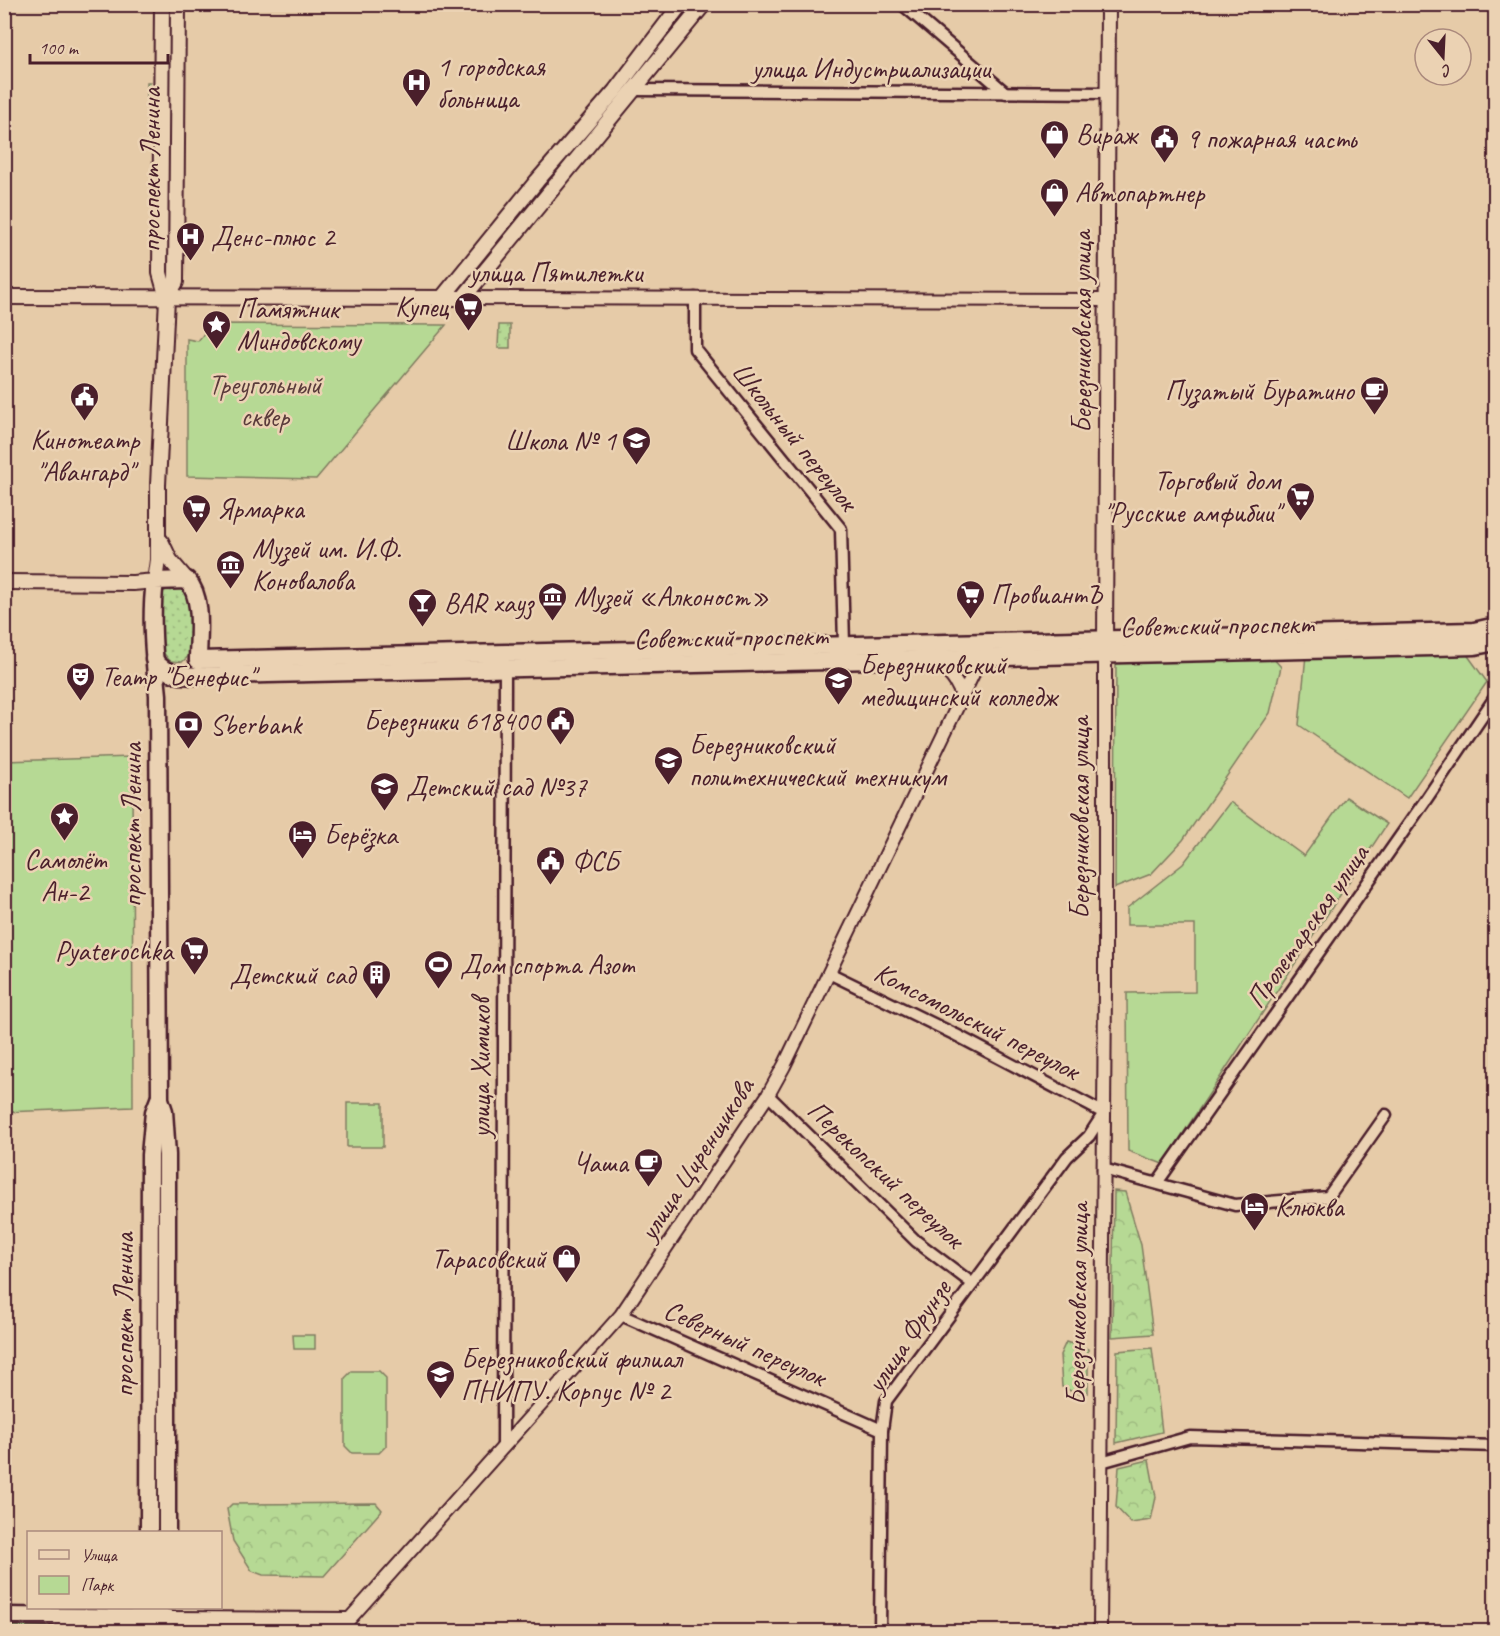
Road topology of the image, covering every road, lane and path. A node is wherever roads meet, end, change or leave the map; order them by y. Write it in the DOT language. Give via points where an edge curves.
graph roads {
  1 [pos="162,4"];
  2 [pos="178,4"];
  3 [pos="681,4"];
  4 [pos="704,4"];
  5 [pos="902,4"];
  6 [pos="1108,4"];
  7 [pos="635,90"];
  8 [pos="1006,93"];
  9 [pos="1108,93"];
  10 [pos="537,181"];
  11 [pos="551,191"];
  12 [pos="4,297"];
  13 [pos="442,297"];
  14 [pos="166,298"];
  15 [pos="463,298"];
  16 [pos="695,298"];
  17 [pos="1107,300"];
  18 [pos="158,528"];
  19 [pos="187,580"];
  20 [pos="155,581"];
  21 [pos="4,582"];
  22 [pos="1496,626"];
  23 [pos="988,642"];
  24 [pos="1496,642"];
  25 [pos="844,645"];
  26 [pos="1105,647"];
  27 [pos="980,658"];
  28 [pos="154,659"];
  29 [pos="198,660"];
  30 [pos="922,660"];
  31 [pos="505,661"];
  32 [pos="180,675"];
  33 [pos="158,695"];
  34 [pos="962,696"];
  35 [pos="1496,696"];
  36 [pos="829,973"];
  37 [pos="768,1095"];
  38 [pos="160,1099"];
  39 [pos="1104,1113"];
  40 [pos="1386,1115"];
  41 [pos="1103,1169"];
  42 [pos="1156,1183"];
  43 [pos="973,1284"];
  44 [pos="621,1315"];
  45 [pos="882,1430"];
  46 [pos="1496,1446"];
  47 [pos="503,1447"];
  48 [pos="1101,1462"];
  49 [pos="149,1531"];
  50 [pos="167,1531"];
  51 [pos="4,1616"];
  52 [pos="150,1619"];
  53 [pos="165,1619"];
  54 [pos="349,1619"];
  55 [pos="338,1632"];
  56 [pos="880,1632"];
  57 [pos="1100,1632"];
  1 -- 14 [label="main road, проспект Ленина" via="160,273"];
  2 -- 14 [label="main road, проспект Ленина" via="176,282"];
  3 -- 10 [label="main road" via="615,91"];
  4 -- 7 [label="main road"];
  5 -- 8 [label="street"];
  6 -- 9 [label="main road, Березниковская улица"];
  7 -- 8 [label="street, улица Индустриализации"];
  7 -- 11 [label="main road"];
  8 -- 9 [label="street, улица Индустриализации"];
  9 -- 17 [label="main road, Березниковская улица"];
  10 -- 11 [label="main road"];
  10 -- 13 [label="main road"];
  11 -- 15 [label="main road"];
  12 -- 14 [label="main road, улица Пятилетки"];
  13 -- 14 [label="main road, улица Пятилетки"];
  13 -- 15 [label="main road, улица Пятилетки"];
  14 -- 18 [label="main road, проспект Ленина"];
  15 -- 16 [label="street, улица Пятилетки"];
  16 -- 17 [label="street, улица Пятилетки"];
  16 -- 25 [label="street, Школьный переулок" via="695,349 842,529"];
  17 -- 26 [label="main road, Березниковская улица"];
  18 -- 19 [label="main road, проспект Ленина" via="170,560"];
  18 -- 20 [label="main road, проспект Ленина"];
  19 -- 20 [label="main road"];
  19 -- 29 [label="main road, проспект Ленина" via="197,599"];
  20 -- 21 [label="main road"];
  20 -- 28 [label="main road, проспект Ленина"];
  22 -- 26 [label="main road, Советский проспект" via="1474,631"];
  23 -- 25 [label="main road, Советский проспект"];
  23 -- 26 [label="main road, Советский проспект"];
  23 -- 27 [label="street, улица Циренщикова"];
  24 -- 26 [label="main road, Советский проспект" via="1475,646"];
  25 -- 31 [label="main road, Советский проспект"];
  26 -- 27 [label="main road, Советский проспект"];
  26 -- 39 [label="street, Березниковская улица"];
  27 -- 30 [label="main road, Советский проспект"];
  27 -- 34 [label="street, улица Циренщикова"];
  28 -- 32 [label="main road" via="162,669"];
  28 -- 33 [label="main road, проспект Ленина"];
  29 -- 31 [label="main road, Советский проспект"];
  29 -- 32 [label="main road"];
  30 -- 31 [label="main road, Советский проспект"];
  30 -- 34 [label="street" via="948,671"];
  31 -- 32 [label="main road, Советский проспект"];
  31 -- 47 [label="street, улица Химиков"];
  32 -- 33 [label="main road" via="162,687"];
  33 -- 38 [label="main road, проспект Ленина"];
  34 -- 36 [label="street, улица Циренщикова"];
  35 -- 42 [label="street, Пролетарская улица"];
  36 -- 37 [label="street, улица Циренщикова"];
  36 -- 39 [label="street, Комсомольский переулок"];
  37 -- 43 [label="street, Перекопский переулок" via="916,1241"];
  37 -- 44 [label="street, улица Циренщикова"];
  38 -- 49 [label="main road, проспект Ленина" via="154,1112 150,1155"];
  38 -- 50 [label="main road, проспект Ленина" via="167,1155"];
  39 -- 41 [label="street, Березниковская улица"];
  39 -- 43 [label="street, улица Фрунзе" via="1089,1136 1067,1156"];
  40 -- 42 [label="street" via="1328,1197 1234,1204"];
  41 -- 42 [label="street"];
  41 -- 48 [label="street, Березниковская улица"];
  43 -- 45 [label="street, улица Фрунзе" via="886,1401"];
  44 -- 45 [label="street, Северный переулок"];
  44 -- 47 [label="street, улица Циренщикова"];
  45 -- 56 [label="street, улица Фрунзе"];
  46 -- 48 [label="street" via="1190,1437"];
  47 -- 54 [label="street, улица Циренщикова"];
  48 -- 57 [label="street, Березниковская улица"];
  51 -- 52 [label="main road"];
  52 -- 53 [label="main road"];
  53 -- 54 [label="street"];
  54 -- 55 [label="street, улица Циренщикова"];
}
